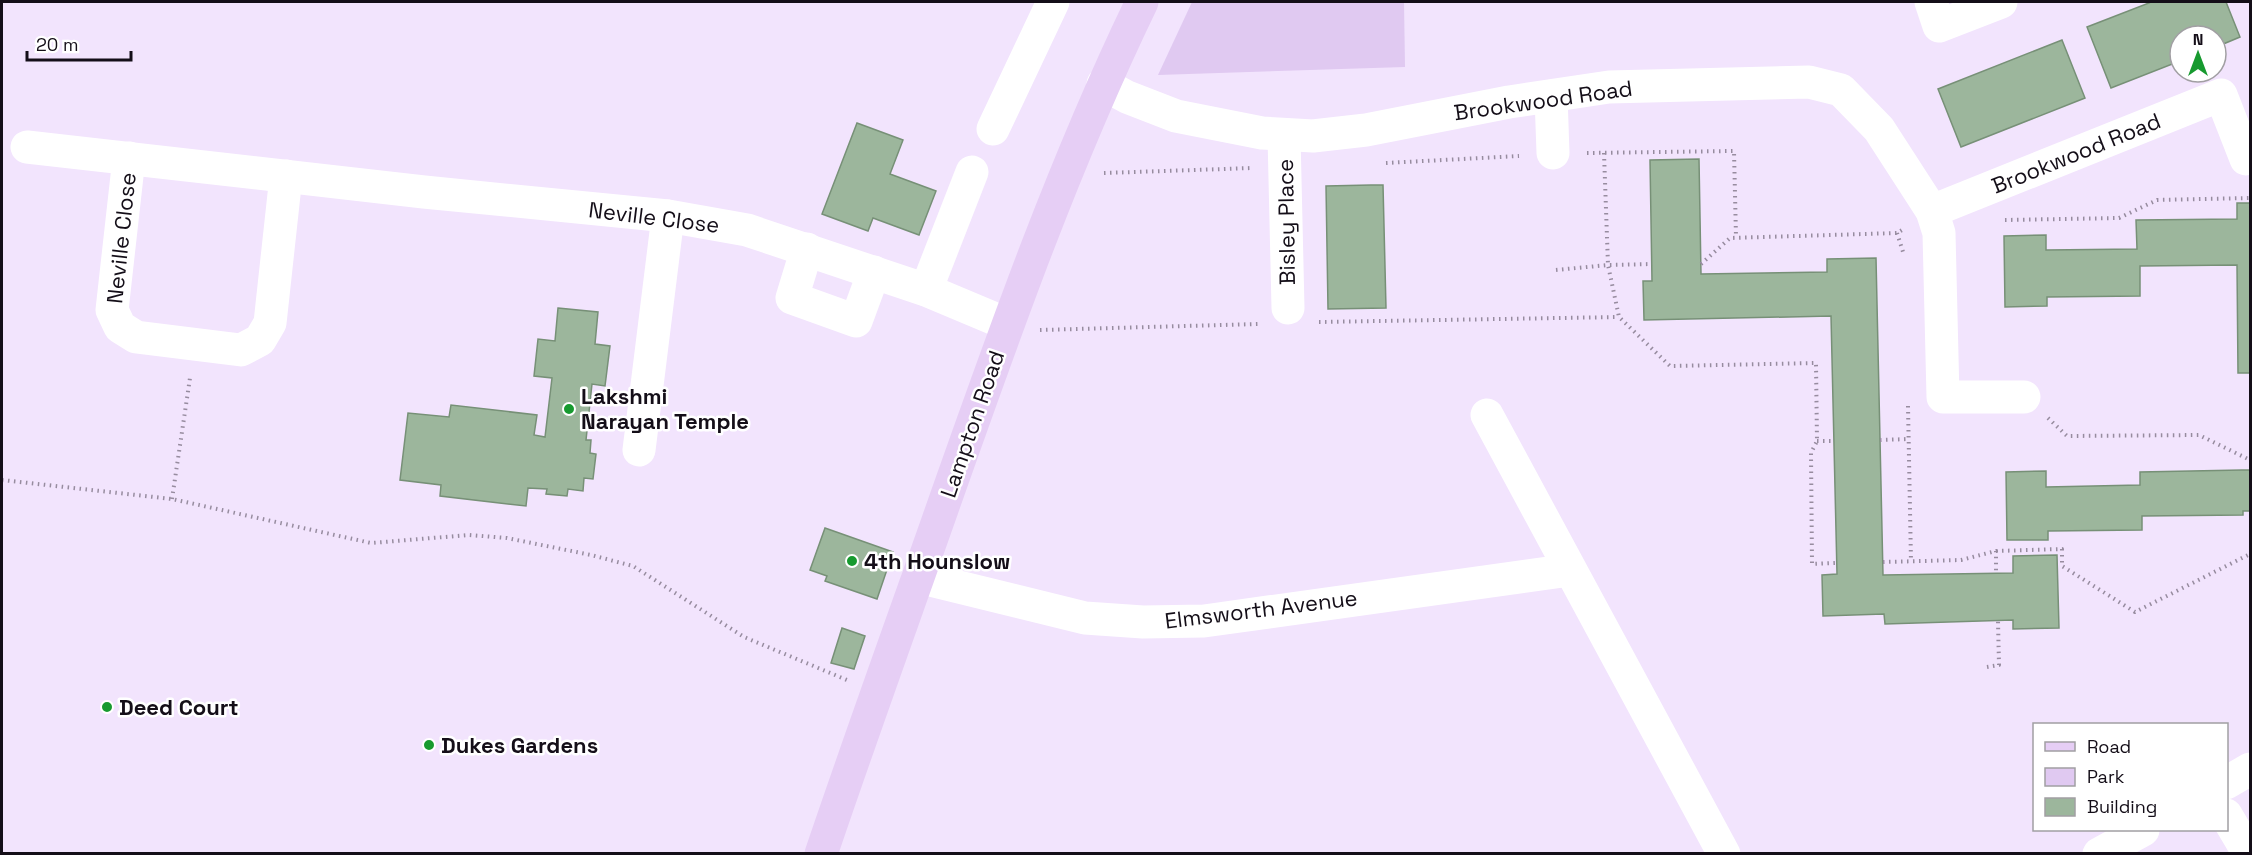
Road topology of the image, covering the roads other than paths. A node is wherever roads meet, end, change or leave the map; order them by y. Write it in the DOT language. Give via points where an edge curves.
graph roads {
  1 [pos="1053,2"];
  2 [pos="1142,2"];
  3 [pos="1931,2"];
  4 [pos="2001,2"];
  5 [pos="1103,84"];
  6 [pos="1551,96"];
  7 [pos="993,129"];
  8 [pos="27,147"];
  9 [pos="1284,151"];
  10 [pos="1553,153"];
  11 [pos="129,158"];
  12 [pos="2246,159"];
  13 [pos="972,172"];
  14 [pos="286,176"];
  15 [pos="1932,211"];
  16 [pos="668,216"];
  17 [pos="807,249"];
  18 [pos="874,272"];
  19 [pos="926,290"];
  20 [pos="1288,308"];
  21 [pos="1007,324"];
  22 [pos="2024,396"];
  23 [pos="1487,415"];
  24 [pos="639,450"];
  25 [pos="1570,570"];
  26 [pos="918,577"];
  27 [pos="2250,769"];
  28 [pos="2228,782"];
  29 [pos="2228,817"];
  30 [pos="2141,831"];
  31 [pos="1723,853"];
  32 [pos="821,854"];
  33 [pos="2099,854"];
  34 [pos="2249,854"];
  1 -- 7 [label="street"];
  2 -- 5 [label="main road, Lampton Road"];
  3 -- 4 [label="street" via="1939,26"];
  5 -- 9 [label="street, Brookwood Road" via="1176,116 1262,133"];
  5 -- 21 [label="main road, Lampton Road"];
  6 -- 9 [label="street, Brookwood Road" via="1313,136"];
  6 -- 10 [label="street"];
  6 -- 15 [label="street, Brookwood Road" via="1609,87 1809,82 1841,90 1879,129"];
  8 -- 11 [label="street, Neville Close"];
  9 -- 20 [label="street, Bisley Place"];
  11 -- 14 [label="street, Neville Close"];
  11 -- 14 [label="street, Neville Close" via="112,310 120,327 136,337 241,350 260,340 270,323"];
  12 -- 15 [label="street, Brookwood Road" via="2221,95"];
  13 -- 19 [label="street"];
  14 -- 16 [label="street, Neville Close"];
  15 -- 22 [label="street, Brookwood Road" via="1939,232 1944,397"];
  16 -- 17 [label="street, Neville Close" via="747,230"];
  16 -- 24 [label="street"];
  17 -- 18 [label="street, Neville Close"];
  17 -- 18 [label="street" via="792,298 856,321"];
  18 -- 19 [label="street, Neville Close"];
  19 -- 21 [label="street, Neville Close"];
  21 -- 26 [label="main road, Lampton Road"];
  23 -- 25 [label="street"];
  25 -- 26 [label="street, Elmsworth Avenue" via="1204,621 1143,622 1085,618"];
  25 -- 31 [label="street"];
  26 -- 32 [label="main road, Lampton Road"];
  27 -- 28 [label="street"];
  29 -- 34 [label="street"];
  30 -- 33 [label="street"];
}
